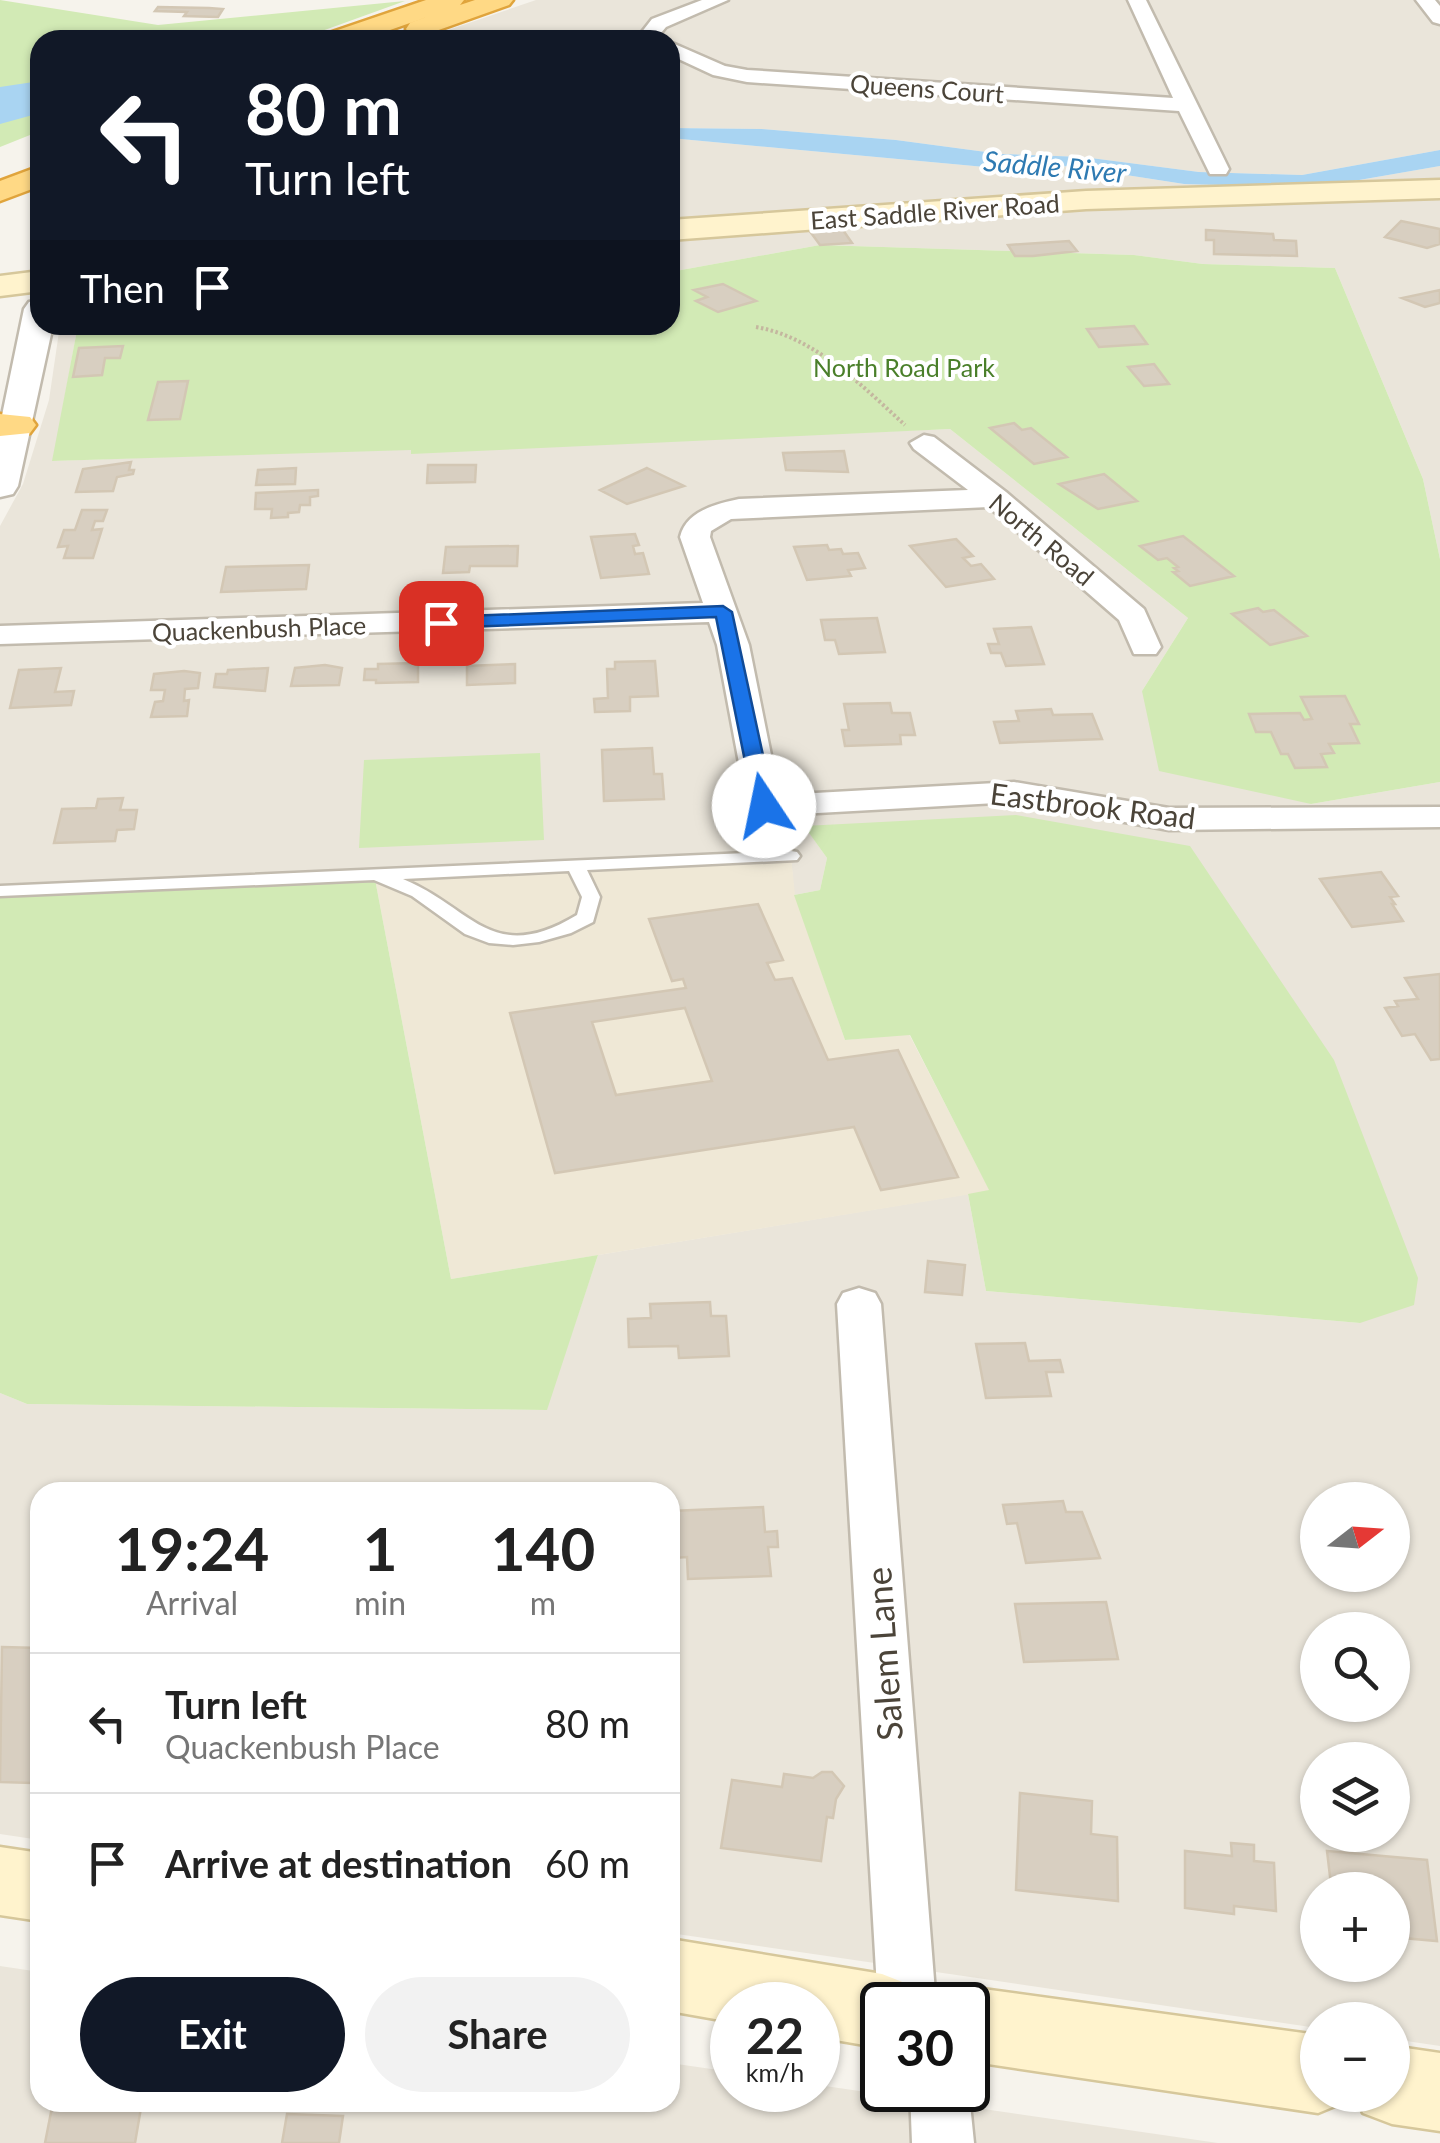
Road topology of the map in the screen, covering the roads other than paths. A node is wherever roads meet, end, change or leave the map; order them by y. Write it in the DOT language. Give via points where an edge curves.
graph roads {
  1 [pos="451,0"];
  2 [pos="500,0"];
  3 [pos="720,0"];
  4 [pos="1137,0"];
  5 [pos="1426,0"];
  6 [pos="1440,18"];
  7 [pos="365,30"];
  8 [pos="416,30"];
  9 [pos="653,30"];
  10 [pos="680,53"];
  11 [pos="1190,105"];
  12 [pos="30,157"];
  13 [pos="0,169"];
  14 [pos="1218,169"];
  15 [pos="30,179"];
  16 [pos="1440,189"];
  17 [pos="0,192"];
  18 [pos="680,229"];
  19 [pos="30,270"];
  20 [pos="0,274"];
  21 [pos="30,283"];
  22 [pos="0,286"];
  23 [pos="33,335"];
  24 [pos="8,425"];
  25 [pos="924,443"];
  26 [pos="0,486"];
  27 [pos="996,498"];
  28 [pos="723,612"];
  29 [pos="0,635"];
  30 [pos="1145,647"];
  31 [pos="1440,817"];
  32 [pos="791,856"];
  33 [pos="575,865"];
  34 [pos="374,874"];
  35 [pos="0,892"];
  36 [pos="859,1304"];
  37 [pos="0,1882"];
  38 [pos="30,1886"];
  39 [pos="680,1977"];
  40 [pos="905,1982"];
  41 [pos="860,2007"];
  42 [pos="990,2027"];
  43 [pos="1300,2071"];
  44 [pos="1410,2088"];
  45 [pos="1440,2092"];
  46 [pos="941,2112"];
  47 [pos="943,2143"];
  1 -- 7 [label="highway"];
  2 -- 8 [label="highway"];
  3 -- 9 [label="street"];
  4 -- 11 [label="street"];
  5 -- 6 [label="street"];
  10 -- 11 [label="street, Queens Court" via="748,76"];
  11 -- 14 [label="street"];
  12 -- 13 [label="highway"];
  15 -- 17 [label="highway"];
  16 -- 18 [label="main road, East Saddle River Road" via="1086,200"];
  19 -- 20 [label="main road"];
  21 -- 22 [label="main road"];
  23 -- 24 [label="street"];
  24 -- 26 [label="street"];
  25 -- 27 [label="street, North Road"];
  27 -- 28 [label="street" via="721,512 694,536"];
  27 -- 30 [label="street, North Road" via="1133,616"];
  28 -- 29 [label="street, Quackenbush Place"];
  28 -- 31 [label="street, Eastbrook Road" via="764,806 996,791 1168,818"];
  32 -- 33 [label="lane"];
  33 -- 34 [label="lane"];
  33 -- 34 [label="lane" via="591,898 586,918 566,931 526,937 489,937 421,894"];
  34 -- 35 [label="lane"];
  36 -- 40 [label="street, Salem Lane"];
  37 -- 38 [label="main road"];
  39 -- 41 [label="main road"];
  42 -- 43 [label="main road"];
  44 -- 45 [label="main road"];
  46 -- 47 [label="street"];
}
